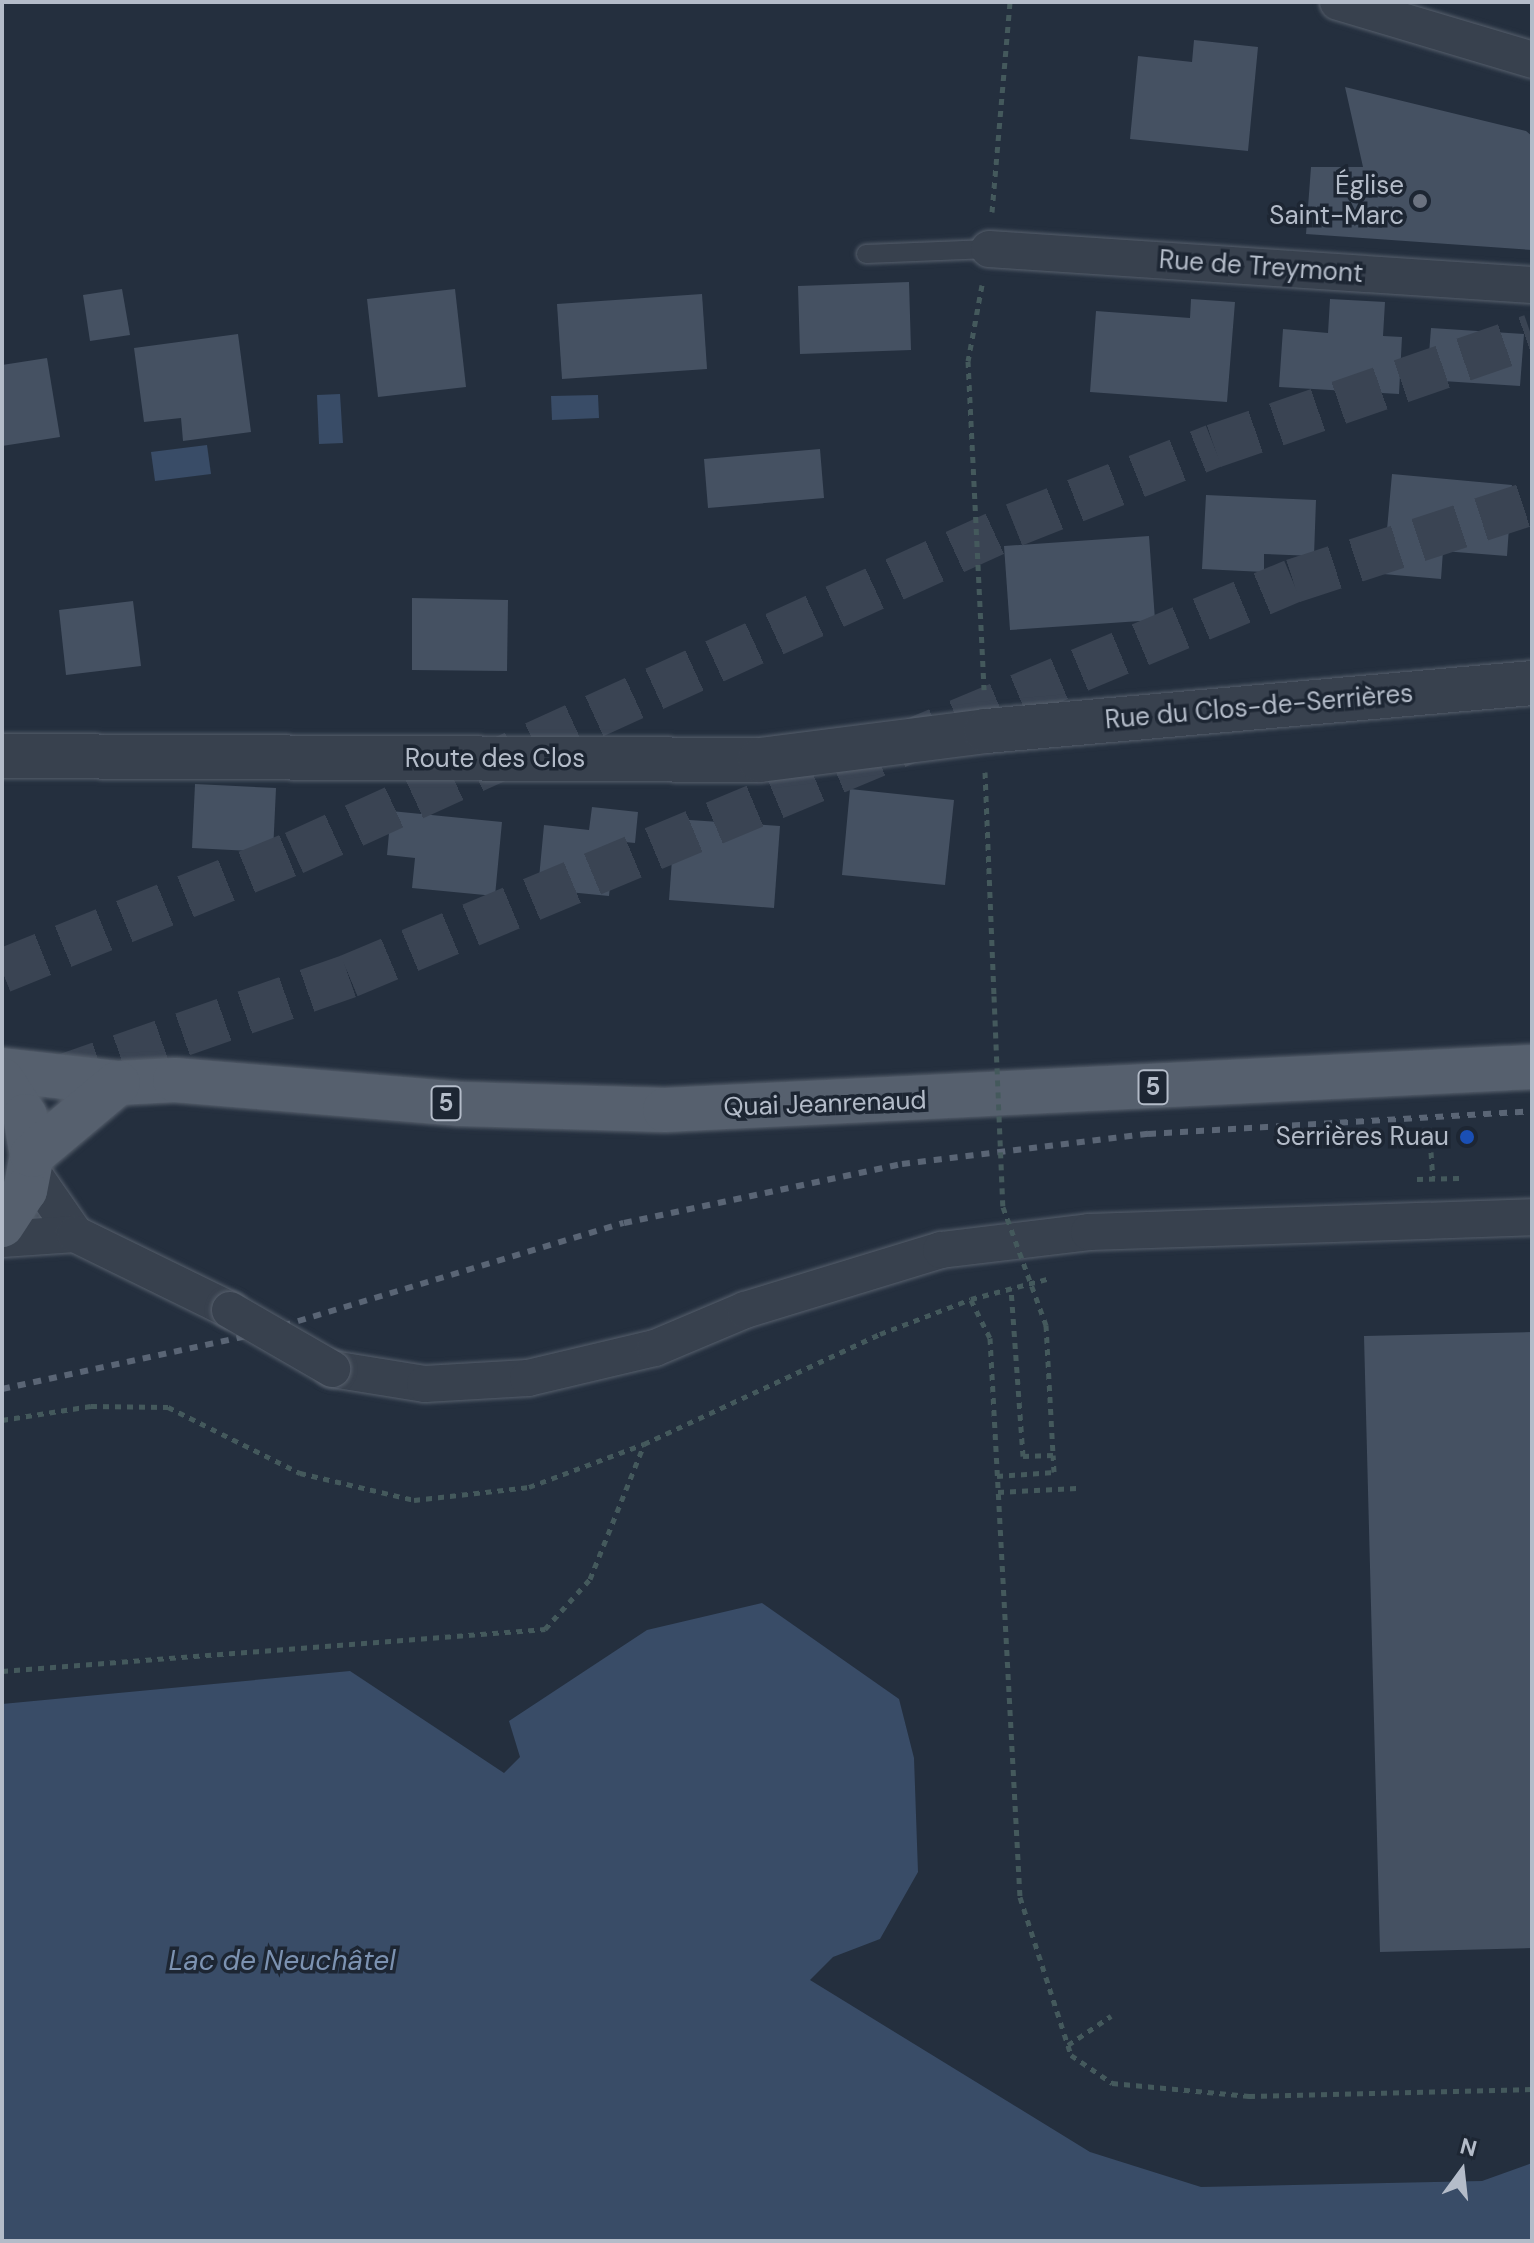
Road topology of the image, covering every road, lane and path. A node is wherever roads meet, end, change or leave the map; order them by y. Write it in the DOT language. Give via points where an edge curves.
graph roads {
  1 [pos="1010,2"];
  2 [pos="1338,2"];
  3 [pos="1532,60"];
  4 [pos="989,249"];
  5 [pos="866,254"];
  6 [pos="1532,285"];
  7 [pos="1532,683"];
  8 [pos="986,731"];
  9 [pos="2,756"];
  10 [pos="985,777"];
  11 [pos="1532,1067"];
  12 [pos="2,1070"];
  13 [pos="2,1080"];
  14 [pos="118,1083"];
  15 [pos="1431,1152"];
  16 [pos="31,1162"];
  17 [pos="1433,1178"];
  18 [pos="1532,1217"];
  19 [pos="2,1225"];
  20 [pos="75,1234"];
  21 [pos="2,1239"];
  22 [pos="1011,1288"];
  23 [pos="2,1420"];
  24 [pos="644,1444"];
  25 [pos="1053,1455"];
  26 [pos="997,1476"];
  27 [pos="1077,1488"];
  28 [pos="998,1492"];
  29 [pos="2,1671"];
  30 [pos="1111,2016"];
  31 [pos="1068,2045"];
  32 [pos="1532,2089"];
  1 -- 4 [label="path"];
  2 -- 3 [label="street"];
  4 -- 5 [label="lane"];
  4 -- 6 [label="street, Rue de Treymont"];
  4 -- 8 [label="path" via="968,361"];
  7 -- 8 [label="street, Rue du Clos-de-Serrières"];
  8 -- 9 [label="street, Route des Clos" via="760,760"];
  10 -- 25 [label="path, bridge" via="1003,1207 1046,1325"];
  11 -- 14 [label="main road, Quai Jeanrenaud / 5" via="665,1110 461,1104 175,1080"];
  12 -- 14 [label="main road, 5"];
  13 -- 16 [label="main road" via="25,1116"];
  14 -- 16 [label="main road"];
  15 -- 17 [label="path"];
  16 -- 19 [label="main road" via="15,1210"];
  16 -- 20 [label="street"];
  18 -- 20 [label="street, bridge" via="1089,1232 941,1250 745,1310 655,1348 528,1378 425,1384 332,1369 230,1310"];
  20 -- 21 [label="street"];
  22 -- 25 [label="path" via="1023,1456"];
  23 -- 24 [label="path" via="91,1406 168,1407 300,1473 414,1500 529,1487"];
  24 -- 26 [label="path" via="880,1334 971,1299 990,1338"];
  24 -- 29 [label="path" via="590,1579 545,1629"];
  25 -- 26 [label="path" via="1054,1472"];
  26 -- 28 [label="path"];
  27 -- 28 [label="path"];
  28 -- 31 [label="path" via="1020,1897"];
  30 -- 31 [label="path"];
  31 -- 32 [label="path" via="1071,2055 1112,2083 1234,2095"];
}
